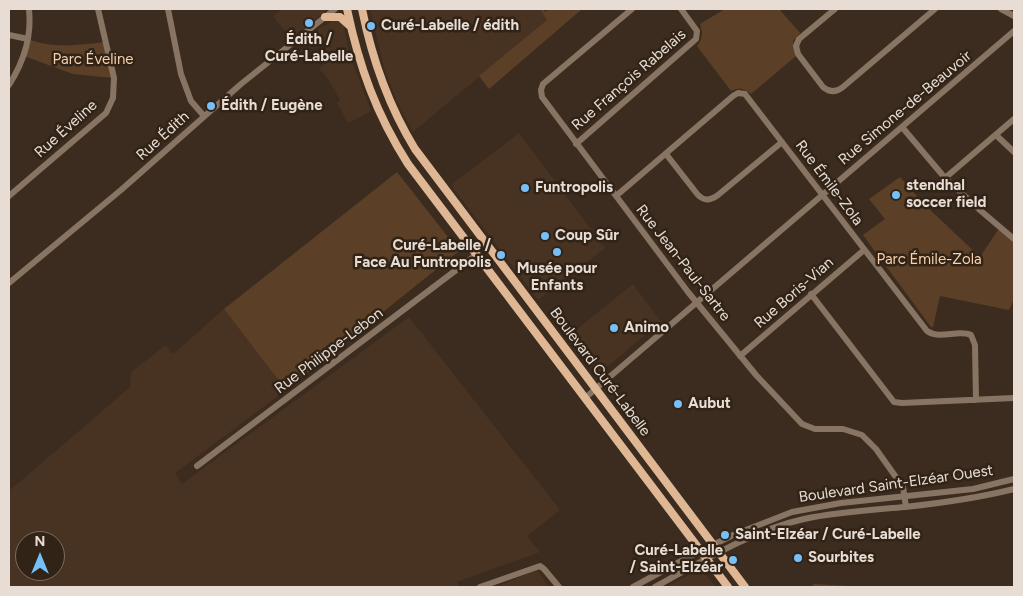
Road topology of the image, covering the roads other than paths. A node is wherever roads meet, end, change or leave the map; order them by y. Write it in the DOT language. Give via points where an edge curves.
graph roads {
  1 [pos="29,9"];
  2 [pos="98,9"];
  3 [pos="168,9"];
  4 [pos="335,9"];
  5 [pos="347,9"];
  6 [pos="362,9"];
  7 [pos="632,9"];
  8 [pos="681,9"];
  9 [pos="835,9"];
  10 [pos="935,9"];
  11 [pos="1001,9"];
  12 [pos="1014,16"];
  13 [pos="325,17"];
  14 [pos="351,28"];
  15 [pos="1014,31"];
  16 [pos="9,35"];
  17 [pos="28,39"];
  18 [pos="9,85"];
  19 [pos="204,116"];
  20 [pos="1014,119"];
  21 [pos="902,127"];
  22 [pos="996,134"];
  23 [pos="782,142"];
  24 [pos="576,144"];
  25 [pos="1014,152"];
  26 [pos="666,154"];
  27 [pos="945,178"];
  28 [pos="822,195"];
  29 [pos="9,196"];
  30 [pos="616,196"];
  31 [pos="1014,239"];
  32 [pos="864,250"];
  33 [pos="476,255"];
  34 [pos="9,283"];
  35 [pos="811,294"];
  36 [pos="696,303"];
  37 [pos="740,356"];
  38 [pos="596,389"];
  39 [pos="584,398"];
  40 [pos="1014,398"];
  41 [pos="976,400"];
  42 [pos="198,466"];
  43 [pos="1014,479"];
  44 [pos="1014,489"];
  45 [pos="905,496"];
  46 [pos="906,507"];
  47 [pos="713,544"];
  48 [pos="700,551"];
  49 [pos="720,553"];
  50 [pos="706,560"];
  51 [pos="480,587"];
  52 [pos="559,587"];
  53 [pos="633,587"];
  54 [pos="655,587"];
  55 [pos="728,587"];
  56 [pos="746,587"];
  1 -- 17 [label="street"];
  2 -- 29 [label="street, Rue Éveline" via="114,78 113,98 106,113"];
  3 -- 19 [label="street" via="181,74 191,102"];
  4 -- 13 [label="street, Rue Édith"];
  5 -- 14 [label="main road, Boulevard Curé-Labelle"];
  6 -- 38 [label="main road, Boulevard Curé-Labelle" via="383,86 415,149"];
  7 -- 24 [label="street, Rue Jean-Paul-Sartre" via="541,87 542,97"];
  8 -- 24 [label="street, Rue François Rabelais" via="697,31 696,39"];
  9 -- 10 [label="street" via="799,39 796,46 822,85 833,92 841,89"];
  11 -- 12 [label="street"];
  13 -- 14 [label="main road" via="340,17"];
  13 -- 19 [label="street, Rue Édith"];
  14 -- 33 [label="main road, Boulevard Curé-Labelle" via="364,76 388,131 414,172"];
  15 -- 21 [label="street, Rue Simone-de-Beauvoir"];
  16 -- 17 [label="street"];
  17 -- 18 [label="street" via="24,56"];
  19 -- 34 [label="street, Rue Édith"];
  20 -- 22 [label="street"];
  21 -- 27 [label="street"];
  21 -- 28 [label="street, Rue Simone-de-Beauvoir"];
  22 -- 25 [label="street"];
  22 -- 27 [label="street"];
  23 -- 26 [label="street" via="718,195 707,200 698,195"];
  23 -- 26 [label="street, Rue Émile-Zola" via="742,93 732,96"];
  23 -- 28 [label="street, Rue Émile-Zola"];
  24 -- 30 [label="street, Rue Jean-Paul-Sartre"];
  26 -- 30 [label="street, Rue Émile-Zola"];
  27 -- 31 [label="street"];
  28 -- 32 [label="street, Rue Émile-Zola"];
  28 -- 36 [label="street, Rue Simone-de-Beauvoir"];
  30 -- 36 [label="street, Rue Jean-Paul-Sartre"];
  32 -- 35 [label="street, Rue Boris-Vian"];
  32 -- 41 [label="street, Rue Émile-Zola" via="926,331 971,335 975,345"];
  33 -- 39 [label="main road, Boulevard Curé-Labelle"];
  33 -- 42 [label="street, Rue Philippe-Lebon"];
  35 -- 37 [label="street, Rue Boris-Vian"];
  35 -- 41 [label="street" via="894,402"];
  36 -- 37 [label="street, Rue Jean-Paul-Sartre"];
  36 -- 38 [label="street, Rue Simone-de-Beauvoir"];
  37 -- 45 [label="street, Rue Jean-Paul-Sartre" via="802,424 815,429 843,428 862,435 903,487"];
  38 -- 39 [label="street, Rue Simone-de-Beauvoir"];
  38 -- 47 [label="main road, Boulevard Curé-Labelle"];
  39 -- 48 [label="main road, Boulevard Curé-Labelle"];
  40 -- 41 [label="street"];
  43 -- 45 [label="street, Boulevard Saint-Elzéar Ouest" via="979,488"];
  44 -- 46 [label="street, Boulevard Saint-Elzéar Ouest" via="976,498"];
  45 -- 46 [label="street, Rue Jean-Paul-Sartre"];
  45 -- 47 [label="street, Boulevard Saint-Elzéar Ouest" via="796,510"];
  46 -- 49 [label="street, Boulevard Saint-Elzéar Ouest" via="803,519"];
  47 -- 48 [label="street, Boulevard Saint-Elzéar Ouest"];
  47 -- 49 [label="main road, Boulevard Curé-Labelle"];
  48 -- 50 [label="main road, Boulevard Curé-Labelle"];
  48 -- 53 [label="street, Boulevard Saint-Elzéar Ouest"];
  49 -- 50 [label="street, Boulevard Saint-Elzéar Ouest"];
  49 -- 56 [label="main road, Boulevard Curé-Labelle"];
  50 -- 54 [label="street, Boulevard Saint-Elzéar Ouest"];
  50 -- 55 [label="main road, Boulevard Curé-Labelle"];
  51 -- 52 [label="street" via="540,566"];
}
